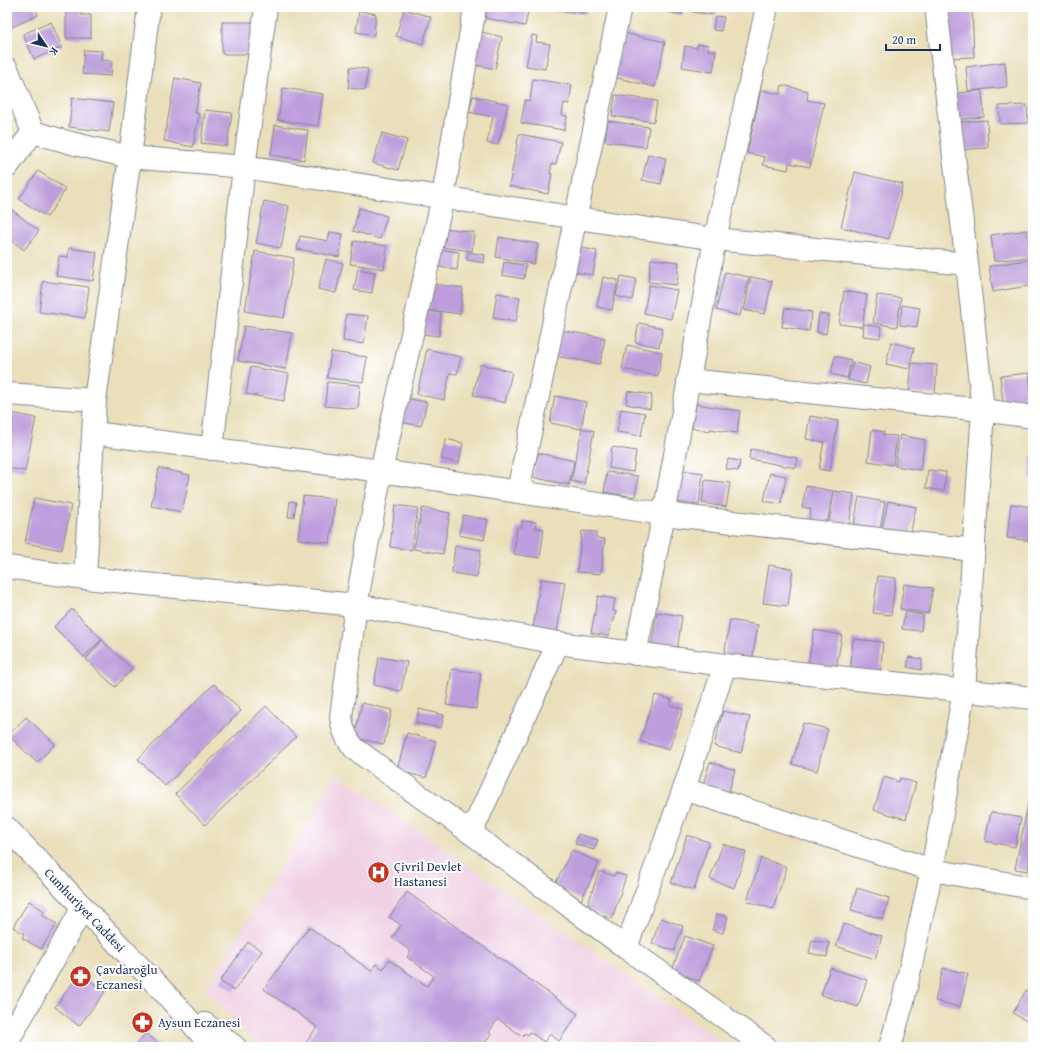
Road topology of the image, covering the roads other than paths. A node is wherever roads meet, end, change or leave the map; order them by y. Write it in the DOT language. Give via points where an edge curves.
graph roads {
  1 [pos="266,7"];
  2 [pos="476,7"];
  3 [pos="620,7"];
  4 [pos="767,7"];
  5 [pos="936,7"];
  6 [pos="154,8"];
  7 [pos="7,69"];
  8 [pos="33,132"];
  9 [pos="130,156"];
  10 [pos="7,167"];
  11 [pos="244,167"];
  12 [pos="443,198"];
  13 [pos="576,218"];
  14 [pos="715,239"];
  15 [pos="967,264"];
  16 [pos="688,380"];
  17 [pos="7,394"];
  18 [pos="96,400"];
  19 [pos="983,410"];
  20 [pos="1033,417"];
  21 [pos="94,433"];
  22 [pos="212,449"];
  23 [pos="381,471"];
  24 [pos="518,491"];
  25 [pos="664,514"];
  26 [pos="974,550"];
  27 [pos="7,567"];
  28 [pos="85,578"];
  29 [pos="356,605"];
  30 [pos="558,643"];
  31 [pos="635,654"];
  32 [pos="725,665"];
  33 [pos="964,691"];
  34 [pos="1033,698"];
  35 [pos="684,789"];
  36 [pos="7,828"];
  37 [pos="471,833"];
  38 [pos="932,870"];
  39 [pos="1033,888"];
  40 [pos="83,907"];
  41 [pos="626,948"];
  42 [pos="163,991"];
  43 [pos="7,1042"];
  44 [pos="213,1047"];
  45 [pos="235,1047"];
  46 [pos="766,1047"];
  47 [pos="890,1047"];
  1 -- 11 [label="street"];
  2 -- 12 [label="street"];
  3 -- 13 [label="street"];
  4 -- 14 [label="street"];
  5 -- 15 [label="street"];
  6 -- 9 [label="street"];
  7 -- 8 [label="street"];
  8 -- 9 [label="street"];
  8 -- 10 [label="street"];
  9 -- 11 [label="street"];
  9 -- 18 [label="street"];
  11 -- 12 [label="street"];
  11 -- 22 [label="street"];
  12 -- 13 [label="street"];
  12 -- 23 [label="street"];
  13 -- 14 [label="street"];
  13 -- 24 [label="street"];
  14 -- 15 [label="street"];
  14 -- 16 [label="street"];
  15 -- 19 [label="street"];
  16 -- 19 [label="street"];
  16 -- 25 [label="street"];
  17 -- 18 [label="street"];
  18 -- 21 [label="street"];
  19 -- 20 [label="street"];
  19 -- 26 [label="street"];
  21 -- 22 [label="street"];
  21 -- 28 [label="street"];
  22 -- 23 [label="street"];
  23 -- 24 [label="street"];
  23 -- 29 [label="street"];
  24 -- 25 [label="street"];
  25 -- 26 [label="street"];
  25 -- 31 [label="street"];
  26 -- 33 [label="street"];
  27 -- 28 [label="street"];
  28 -- 29 [label="street"];
  29 -- 30 [label="street"];
  29 -- 37 [label="street" via="341,717 347,739 355,748"];
  30 -- 31 [label="street"];
  30 -- 37 [label="street"];
  31 -- 32 [label="street"];
  32 -- 33 [label="street"];
  32 -- 35 [label="street"];
  33 -- 34 [label="street"];
  33 -- 38 [label="street"];
  35 -- 38 [label="street"];
  35 -- 41 [label="street"];
  36 -- 40 [label="street, Cumhuriyet Caddesi"];
  37 -- 41 [label="street"];
  38 -- 39 [label="street"];
  38 -- 47 [label="street" via="903,1001"];
  40 -- 42 [label="street, Cumhuriyet Caddesi"];
  40 -- 43 [label="street"];
  41 -- 46 [label="street"];
  42 -- 44 [label="street, Cumhuriyet Caddesi"];
  42 -- 45 [label="street, Cumhuriyet Caddesi"];
}
